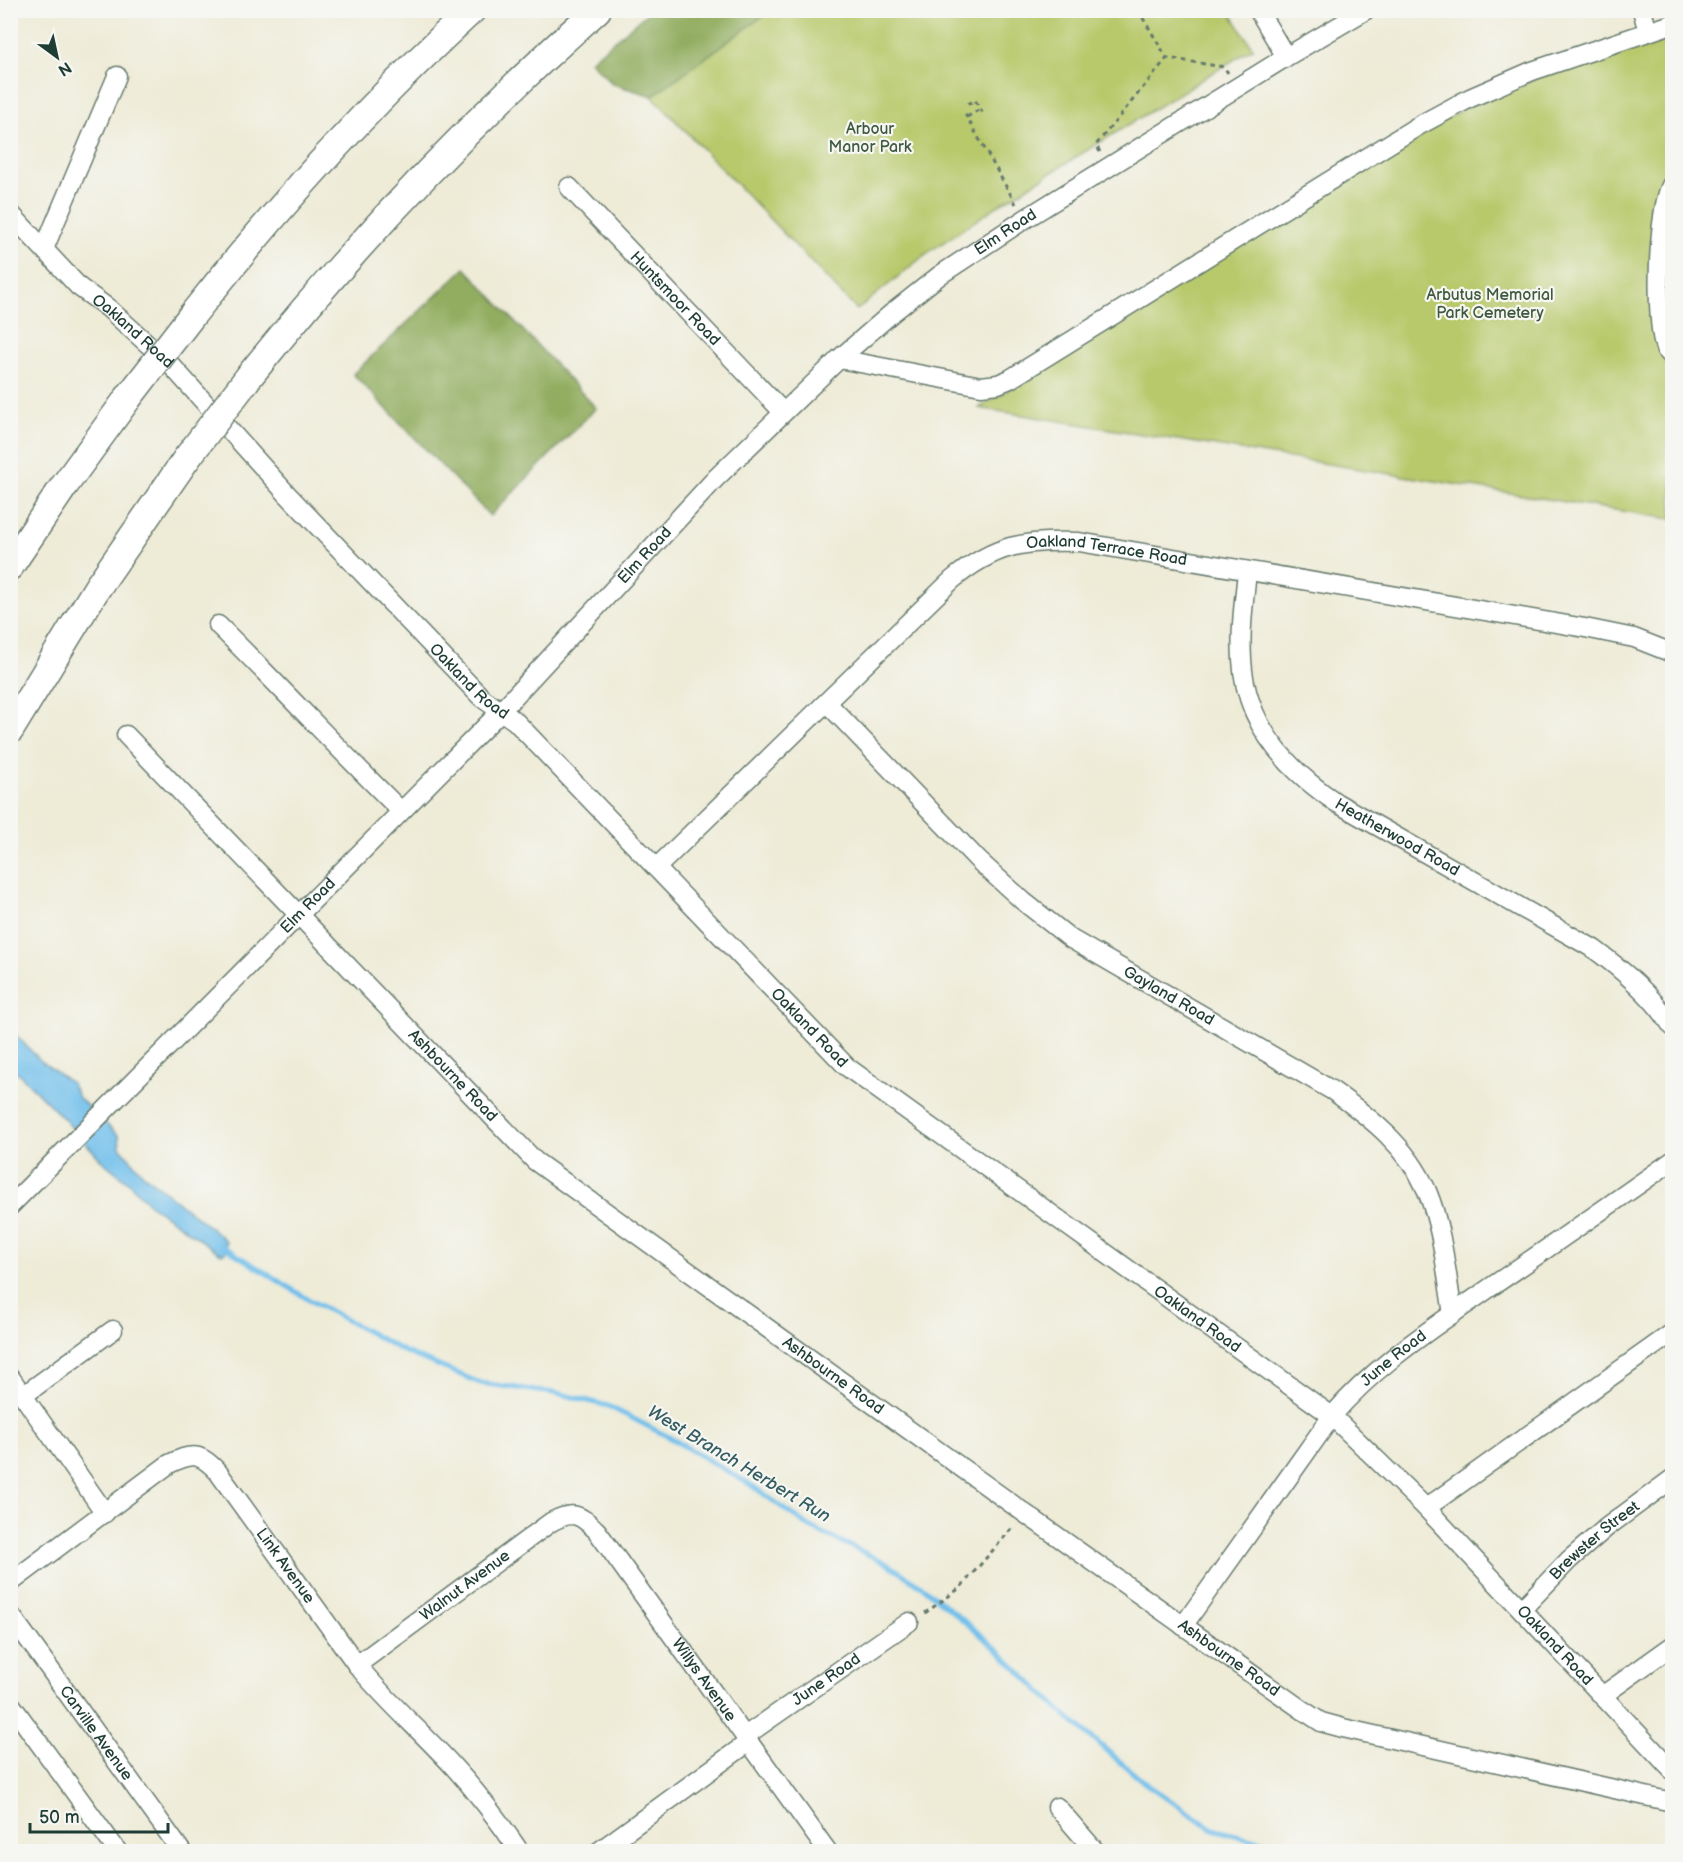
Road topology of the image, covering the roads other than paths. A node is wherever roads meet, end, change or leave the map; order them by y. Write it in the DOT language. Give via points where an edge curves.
graph roads {
  1 [pos="472,10"];
  2 [pos="597,10"];
  3 [pos="1258,10"];
  4 [pos="1366,10"];
  5 [pos="1642,10"];
  6 [pos="1672,24"];
  7 [pos="1648,32"];
  8 [pos="1286,57"];
  9 [pos="117,76"];
  10 [pos="1672,184"];
  11 [pos="569,187"];
  12 [pos="10,213"];
  13 [pos="44,249"];
  14 [pos="1672,357"];
  15 [pos="838,359"];
  16 [pos="783,412"];
  17 [pos="10,566"];
  18 [pos="1246,572"];
  19 [pos="218,625"];
  20 [pos="1672,653"];
  21 [pos="826,703"];
  22 [pos="501,711"];
  23 [pos="10,730"];
  24 [pos="126,735"];
  25 [pos="401,811"];
  26 [pos="656,868"];
  27 [pos="297,915"];
  28 [pos="1672,1026"];
  29 [pos="1672,1161"];
  30 [pos="10,1206"];
  31 [pos="1453,1314"];
  32 [pos="113,1330"];
  33 [pos="1672,1333"];
  34 [pos="10,1377"];
  35 [pos="24,1395"];
  36 [pos="1332,1416"];
  37 [pos="1672,1479"];
  38 [pos="1426,1508"];
  39 [pos="105,1513"];
  40 [pos="574,1514"];
  41 [pos="10,1583"];
  42 [pos="1522,1609"];
  43 [pos="10,1614"];
  44 [pos="909,1622"];
  45 [pos="1184,1626"];
  46 [pos="1672,1646"];
  47 [pos="357,1665"];
  48 [pos="1602,1696"];
  49 [pos="10,1703"];
  50 [pos="747,1739"];
  51 [pos="1672,1770"];
  52 [pos="1672,1802"];
  53 [pos="1057,1807"];
  54 [pos="118,1851"];
  55 [pos="182,1851"];
  56 [pos="520,1851"];
  57 [pos="598,1851"];
  58 [pos="828,1851"];
  59 [pos="1096,1851"];
  1 -- 17 [label="highway, bridge" via="335,148 257,235 128,398"];
  2 -- 23 [label="highway, bridge" via="525,75 401,200 251,374 97,588"];
  3 -- 8 [label="street"];
  4 -- 8 [label="street, Elm Road"];
  5 -- 7 [label="street"];
  6 -- 7 [label="street"];
  7 -- 15 [label="street" via="1532,71 1453,107 998,384 981,386"];
  8 -- 15 [label="street, Elm Road" via="940,274"];
  9 -- 13 [label="street"];
  10 -- 14 [label="street" via="1661,224 1659,284 1662,333 1666,351"];
  11 -- 16 [label="street, Huntsmoor Road"];
  12 -- 13 [label="street, Oakland Road"];
  13 -- 22 [label="street, Oakland Road" via="79,287 170,364 287,494 482,698"];
  15 -- 16 [label="street, Elm Road"];
  16 -- 22 [label="street, Elm Road" via="666,530"];
  18 -- 20 [label="street, Oakland Terrace Road" via="1614,634"];
  18 -- 21 [label="street, Oakland Terrace Road" via="1079,542 1024,543 993,552 952,580"];
  18 -- 28 [label="street, Heatherwood Road" via="1242,660 1245,684 1266,736 1286,762 1311,786 1337,803 1594,949 1625,972"];
  19 -- 25 [label="street"];
  21 -- 26 [label="street, Oakland Terrace Road"];
  21 -- 31 [label="street, Gayland Road" via="979,861 1071,939 1333,1091 1390,1137 1427,1191"];
  22 -- 25 [label="street, Elm Road"];
  22 -- 26 [label="street, Oakland Road" via="516,721"];
  24 -- 27 [label="street, Ashbourne Road"];
  25 -- 27 [label="street, Elm Road"];
  26 -- 36 [label="street, Oakland Road" via="847,1067"];
  27 -- 30 [label="street, Elm Road"];
  27 -- 45 [label="street, Ashbourne Road" via="535,1161"];
  29 -- 31 [label="street, June Road"];
  31 -- 36 [label="street, June Road" via="1376,1370"];
  32 -- 35 [label="street"];
  33 -- 38 [label="street"];
  34 -- 35 [label="street"];
  35 -- 39 [label="street"];
  36 -- 38 [label="street, Oakland Road"];
  36 -- 45 [label="street, June Road"];
  37 -- 42 [label="street, Brewster Street" via="1592,1540"];
  38 -- 42 [label="street, Oakland Road"];
  39 -- 41 [label="street, Link Avenue"];
  39 -- 47 [label="street, Link Avenue" via="184,1456 197,1455 208,1461"];
  40 -- 47 [label="street, Walnut Avenue" via="551,1522"];
  40 -- 50 [label="street, Willys Avenue" via="597,1531"];
  42 -- 48 [label="street, Oakland Road"];
  43 -- 55 [label="street, Carville Avenue"];
  44 -- 50 [label="street, June Road"];
  45 -- 52 [label="street, Ashbourne Road" via="1321,1722"];
  46 -- 48 [label="street"];
  47 -- 56 [label="street, Link Avenue" via="481,1797"];
  48 -- 51 [label="street, Oakland Road"];
  49 -- 54 [label="street"];
  50 -- 57 [label="street, June Road"];
  50 -- 58 [label="street, Willys Avenue"];
  53 -- 59 [label="street"];
}
